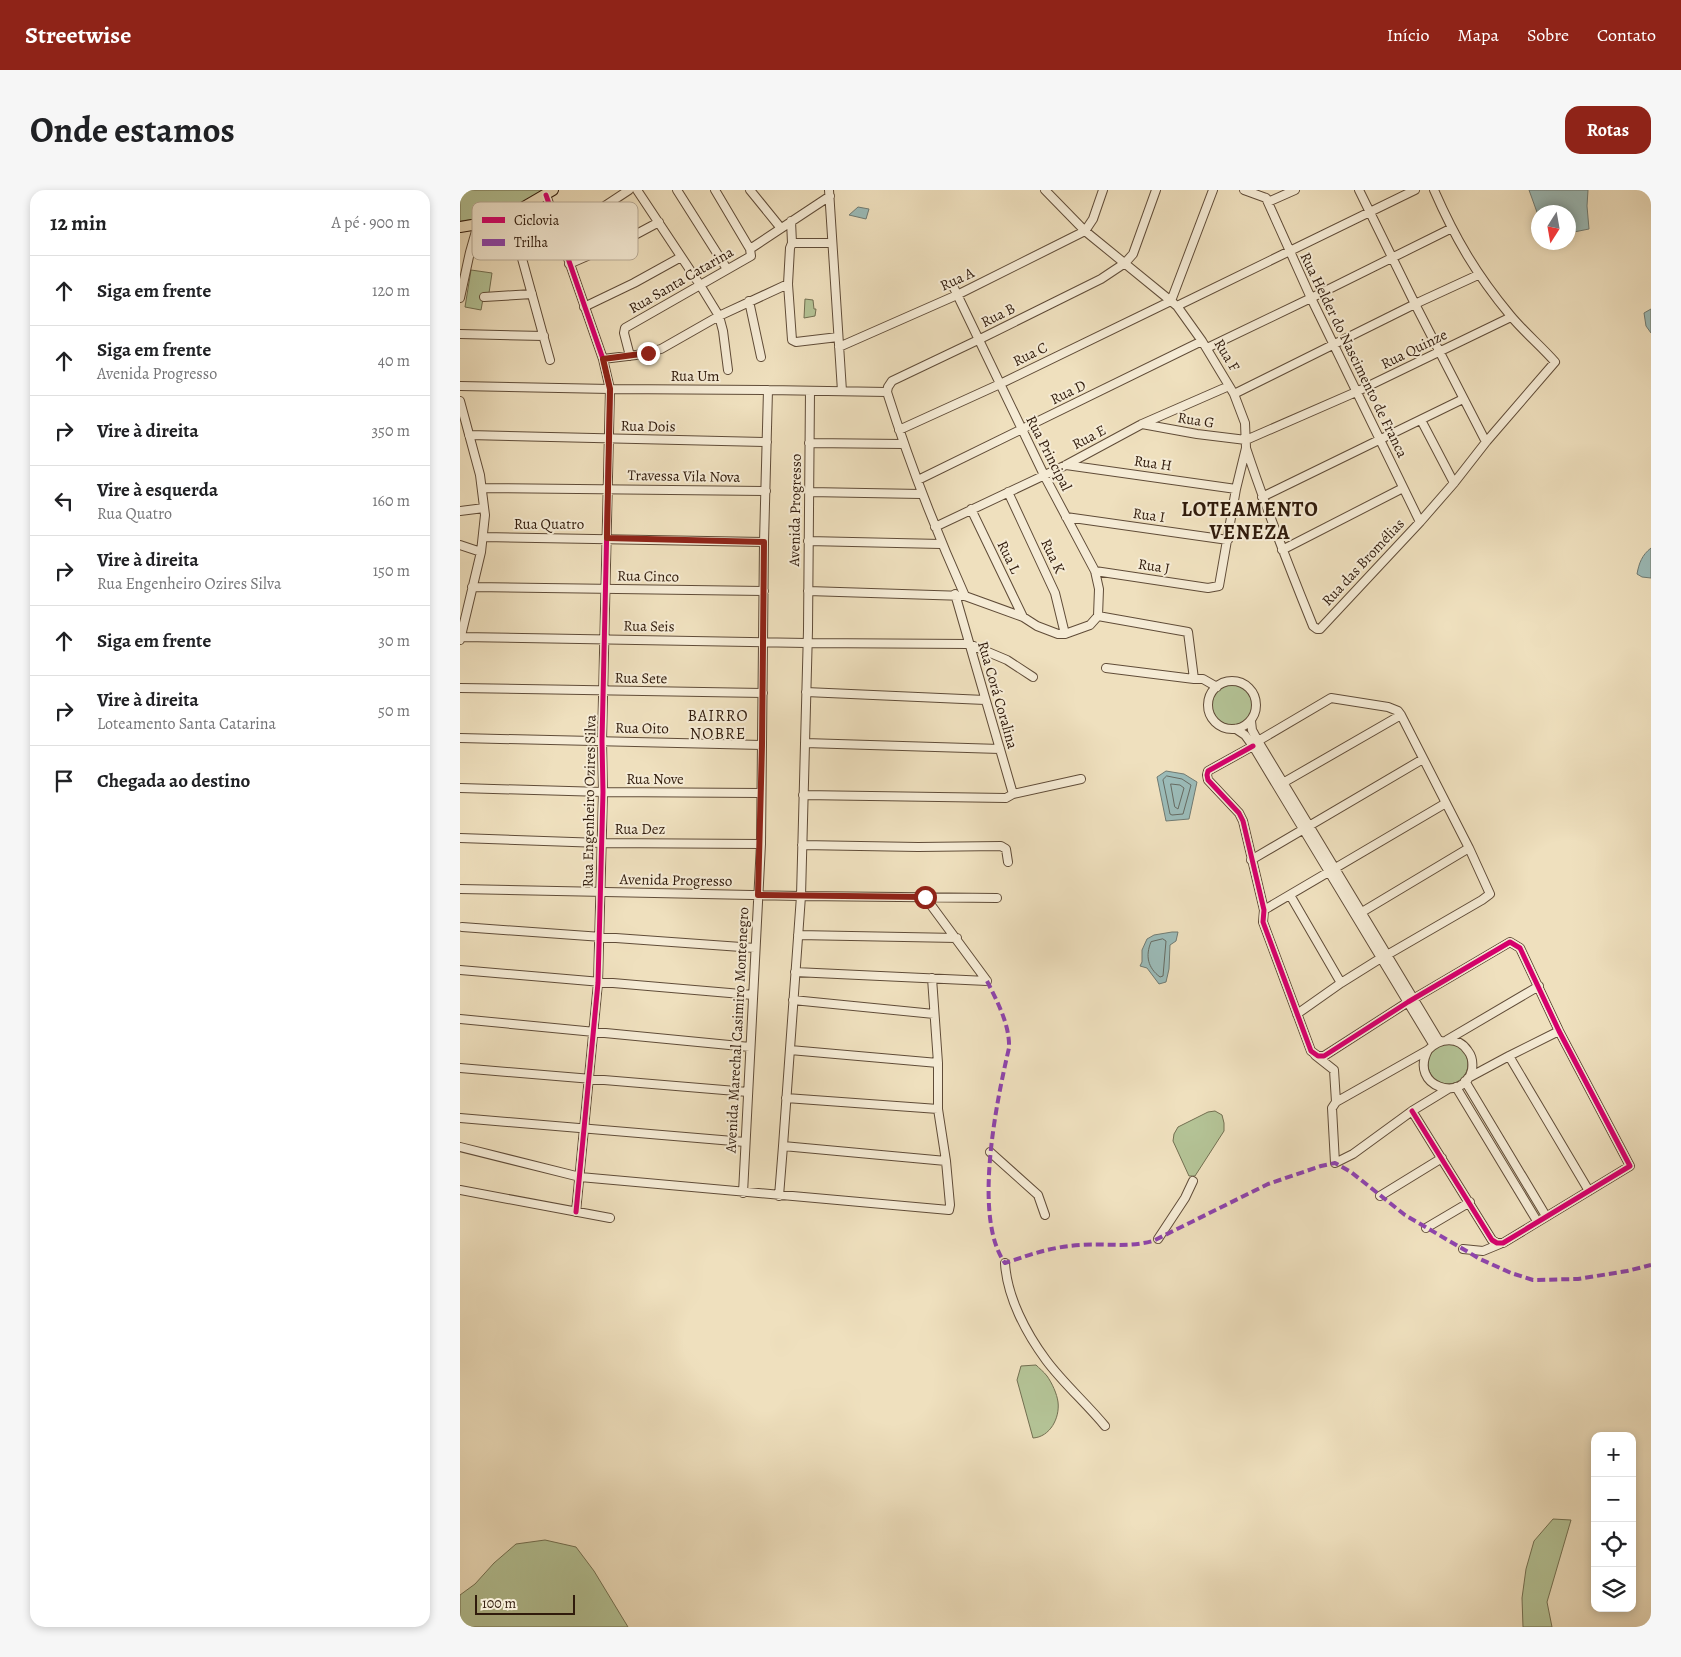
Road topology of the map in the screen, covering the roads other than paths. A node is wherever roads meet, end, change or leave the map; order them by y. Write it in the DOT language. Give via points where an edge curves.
graph roads {
  1 [pos="629,190"];
  2 [pos="638,190"];
  3 [pos="677,190"];
  4 [pos="714,190"];
  5 [pos="1045,190"];
  6 [pos="1103,190"];
  7 [pos="1156,190"];
  8 [pos="1213,190"];
  9 [pos="1244,190"];
  10 [pos="1269,190"];
  11 [pos="1295,190"];
  12 [pos="1360,190"];
  13 [pos="1415,190"];
  14 [pos="1434,190"];
  15 [pos="751,191"];
  16 [pos="549,192"];
  17 [pos="830,193"];
  18 [pos="1267,200"];
  19 [pos="532,202"];
  20 [pos="611,202"];
  21 [pos="1369,211"];
  22 [pos="791,221"];
  23 [pos="659,222"];
  24 [pos="780,227"];
  25 [pos="1450,228"];
  26 [pos="1085,231"];
  27 [pos="638,233"];
  28 [pos="792,243"];
  29 [pos="832,243"];
  30 [pos="472,245"];
  31 [pos="1289,251"];
  32 [pos="750,253"];
  33 [pos="681,257"];
  34 [pos="1392,258"];
  35 [pos="523,260"];
  36 [pos="568,260"];
  37 [pos="578,260"];
  38 [pos="1125,263"];
  39 [pos="569,264"];
  40 [pos="728,269"];
  41 [pos="1478,275"];
  42 [pos="788,284"];
  43 [pos="700,285"];
  44 [pos="956,291"];
  45 [pos="532,294"];
  46 [pos="484,297"];
  47 [pos="460,298"];
  48 [pos="1311,298"];
  49 [pos="749,301"];
  50 [pos="1174,303"];
  51 [pos="1415,304"];
  52 [pos="584,307"];
  53 [pos="719,316"];
  54 [pos="1511,317"];
  55 [pos="460,334"];
  56 [pos="544,336"];
  57 [pos="838,338"];
  58 [pos="978,340"];
  59 [pos="1205,344"];
  60 [pos="1334,345"];
  61 [pos="839,347"];
  62 [pos="1440,351"];
  63 [pos="630,356"];
  64 [pos="761,357"];
  65 [pos="603,359"];
  66 [pos="550,360"];
  67 [pos="728,370"];
  68 [pos="1000,384"];
  69 [pos="460,386"];
  70 [pos="1229,386"];
  71 [pos="610,389"];
  72 [pos="768,390"];
  73 [pos="810,390"];
  74 [pos="842,391"];
  75 [pos="887,392"];
  76 [pos="1356,392"];
  77 [pos="1234,394"];
  78 [pos="1463,399"];
  79 [pos="460,401"];
  80 [pos="1422,420"];
  81 [pos="1142,424"];
  82 [pos="899,430"];
  83 [pos="1022,430"];
  84 [pos="469,435"];
  85 [pos="608,439"];
  86 [pos="1379,439"];
  87 [pos="767,442"];
  88 [pos="1486,442"];
  89 [pos="809,443"];
  90 [pos="903,444"];
  91 [pos="1246,444"];
  92 [pos="1066,465"];
  93 [pos="1044,475"];
  94 [pos="918,480"];
  95 [pos="1454,483"];
  96 [pos="482,488"];
  97 [pos="608,488"];
  98 [pos="1403,488"];
  99 [pos="1236,489"];
  100 [pos="766,490"];
  101 [pos="809,492"];
  102 [pos="1008,492"];
  103 [pos="922,494"];
  104 [pos="1262,497"];
  105 [pos="484,508"];
  106 [pos="971,509"];
  107 [pos="460,510"];
  108 [pos="1066,517"];
  109 [pos="1420,522"];
  110 [pos="935,528"];
  111 [pos="483,538"];
  112 [pos="607,538"];
  113 [pos="1228,540"];
  114 [pos="808,541"];
  115 [pos="764,542"];
  116 [pos="941,544"];
  117 [pos="460,545"];
  118 [pos="1282,550"];
  119 [pos="481,552"];
  120 [pos="1095,571"];
  121 [pos="472,587"];
  122 [pos="1208,588"];
  123 [pos="607,589"];
  124 [pos="764,591"];
  125 [pos="808,591"];
  126 [pos="955,594"];
  127 [pos="965,596"];
  128 [pos="469,602"];
  129 [pos="460,605"];
  130 [pos="1098,616"];
  131 [pos="1023,617"];
  132 [pos="1065,634"];
  133 [pos="460,639"];
  134 [pos="605,639"];
  135 [pos="763,642"];
  136 [pos="808,643"];
  137 [pos="969,644"];
  138 [pos="1106,668"];
  139 [pos="1033,676"];
  140 [pos="1194,679"];
  141 [pos="1217,687"];
  142 [pos="460,688"];
  143 [pos="604,691"];
  144 [pos="806,692"];
  145 [pos="763,693"];
  146 [pos="984,700"];
  147 [pos="1400,715"];
  148 [pos="1250,721"];
  149 [pos="1236,729"];
  150 [pos="460,738"];
  151 [pos="602,741"];
  152 [pos="805,743"];
  153 [pos="1255,744"];
  154 [pos="762,745"];
  155 [pos="1000,750"];
  156 [pos="1423,759"];
  157 [pos="1080,779"];
  158 [pos="1280,784"];
  159 [pos="460,788"];
  160 [pos="603,792"];
  161 [pos="761,793"];
  162 [pos="803,795"];
  163 [pos="1010,796"];
  164 [pos="1446,802"];
  165 [pos="1306,828"];
  166 [pos="460,838"];
  167 [pos="601,843"];
  168 [pos="761,844"];
  169 [pos="802,845"];
  170 [pos="1469,848"];
  171 [pos="1251,860"];
  172 [pos="1008,862"];
  173 [pos="1332,870"];
  174 [pos="460,889"];
  175 [pos="600,892"];
  176 [pos="758,895"];
  177 [pos="1290,895"];
  178 [pos="800,896"];
  179 [pos="925,897"];
  180 [pos="997,898"];
  181 [pos="1264,910"];
  182 [pos="1358,914"];
  183 [pos="462,927"];
  184 [pos="798,935"];
  185 [pos="599,938"];
  186 [pos="957,938"];
  187 [pos="755,948"];
  188 [pos="1384,956"];
  189 [pos="460,970"];
  190 [pos="795,972"];
  191 [pos="932,978"];
  192 [pos="598,983"];
  193 [pos="1340,983"];
  194 [pos="1539,986"];
  195 [pos="753,995"];
  196 [pos="793,1000"];
  197 [pos="1411,1001"];
  198 [pos="934,1014"];
  199 [pos="1297,1014"];
  200 [pos="460,1020"];
  201 [pos="1559,1031"];
  202 [pos="593,1032"];
  203 [pos="1437,1044"];
  204 [pos="750,1047"];
  205 [pos="790,1050"];
  206 [pos="1314,1054"];
  207 [pos="1509,1056"];
  208 [pos="938,1063"];
  209 [pos="460,1068"];
  210 [pos="588,1080"];
  211 [pos="1466,1080"];
  212 [pos="1452,1088"];
  213 [pos="748,1092"];
  214 [pos="786,1098"];
  215 [pos="1336,1102"];
  216 [pos="938,1109"];
  217 [pos="1412,1111"];
  218 [pos="460,1118"];
  219 [pos="584,1130"];
  220 [pos="745,1142"];
  221 [pos="783,1146"];
  222 [pos="460,1147"];
  223 [pos="990,1152"];
  224 [pos="1442,1158"];
  225 [pos="946,1161"];
  226 [pos="580,1177"];
  227 [pos="1193,1181"];
  228 [pos="460,1190"];
  229 [pos="1589,1192"];
  230 [pos="743,1193"];
  231 [pos="779,1196"];
  232 [pos="1380,1196"];
  233 [pos="1470,1202"];
  234 [pos="576,1212"];
  235 [pos="1045,1215"];
  236 [pos="1546,1216"];
  237 [pos="610,1218"];
  238 [pos="1537,1221"];
  239 [pos="1426,1228"];
  240 [pos="1158,1239"];
  241 [pos="1500,1244"];
  242 [pos="1463,1249"];
  243 [pos="1005,1263"];
  244 [pos="1105,1426"];
  1 -- 20 [label="street"];
  2 -- 23 [label="street"];
  3 -- 40 [label="street"];
  4 -- 32 [label="street"];
  5 -- 26 [label="street, Rua F"];
  6 -- 26 [label="street" via="1093,219"];
  7 -- 38 [label="street" via="1133,254"];
  8 -- 50 [label="street"];
  9 -- 18 [label="street"];
  10 -- 18 [label="street"];
  11 -- 18 [label="street"];
  12 -- 21 [label="street"];
  13 -- 21 [label="street, Rua C"];
  14 -- 25 [label="street"];
  15 -- 24 [label="street"];
  16 -- 19 [label="main road"];
  17 -- 22 [label="street, Rua Santa Catarina"];
  17 -- 29 [label="street"];
  18 -- 31 [label="street, Rua Helder do Nascimento de Franca"];
  21 -- 31 [label="street, Rua C"];
  21 -- 34 [label="street"];
  22 -- 24 [label="street, Rua Santa Catarina"];
  22 -- 28 [label="street"];
  23 -- 27 [label="street"];
  23 -- 33 [label="street"];
  24 -- 32 [label="street, Rua Santa Catarina"];
  25 -- 34 [label="street, Rua D"];
  25 -- 41 [label="street"];
  26 -- 38 [label="street, Rua F"];
  26 -- 44 [label="street, Rua A"];
  28 -- 29 [label="street"];
  28 -- 42 [label="street"];
  29 -- 57 [label="street"];
  30 -- 47 [label="street"];
  31 -- 48 [label="street, Rua Helder do Nascimento de Franca"];
  31 -- 50 [label="street, Rua C"];
  32 -- 40 [label="street, Rua Santa Catarina"];
  33 -- 43 [label="street"];
  33 -- 52 [label="street"];
  34 -- 48 [label="street, Rua D"];
  34 -- 51 [label="street"];
  35 -- 45 [label="street"];
  36 -- 39 [label="street, Rua Engenheiro Ozires Silva"];
  37 -- 39 [label="street"];
  38 -- 50 [label="street, Rua F"];
  38 -- 58 [label="street, Rua B"];
  39 -- 52 [label="street, Rua Engenheiro Ozires Silva"];
  40 -- 43 [label="street, Rua Santa Catarina"];
  41 -- 51 [label="street"];
  41 -- 54 [label="street"];
  42 -- 49 [label="street"];
  42 -- 57 [label="street" via="793,341"];
  43 -- 53 [label="street"];
  43 -- 63 [label="street, Rua Santa Catarina" via="625,328"];
  44 -- 58 [label="street, Rua Principal"];
  44 -- 61 [label="street, Rua A"];
  45 -- 46 [label="street"];
  45 -- 56 [label="street"];
  48 -- 59 [label="street, Rua D"];
  48 -- 60 [label="street, Rua Helder do Nascimento de Franca"];
  49 -- 53 [label="street"];
  49 -- 64 [label="street"];
  50 -- 59 [label="street, Rua F"];
  50 -- 68 [label="street, Rua C"];
  51 -- 60 [label="street"];
  51 -- 62 [label="street"];
  52 -- 65 [label="street, Rua Engenheiro Ozires Silva"];
  53 -- 63 [label="street" via="660,349"];
  53 -- 67 [label="street"];
  54 -- 62 [label="street, Rua Quinze"];
  54 -- 88 [label="street, Rua das Bromélias" via="1555,362"];
  55 -- 56 [label="street"];
  56 -- 66 [label="street"];
  57 -- 61 [label="street"];
  58 -- 68 [label="street, Rua Principal"];
  58 -- 75 [label="street, Rua B" via="892,381"];
  59 -- 70 [label="street, Rua F"];
  59 -- 83 [label="street, Rua D"];
  60 -- 76 [label="street, Rua Helder do Nascimento de Franca"];
  60 -- 77 [label="street"];
  61 -- 74 [label="street"];
  62 -- 76 [label="street, Rua Quinze"];
  62 -- 78 [label="street"];
  63 -- 65 [label="street"];
  65 -- 71 [label="street, Rua Engenheiro Ozires Silva"];
  68 -- 82 [label="street, Rua C"];
  68 -- 83 [label="street, Rua Principal"];
  69 -- 71 [label="street, Rua Um"];
  70 -- 77 [label="street, Rua F"];
  70 -- 81 [label="street, Rua E"];
  71 -- 72 [label="street, Rua Um"];
  71 -- 85 [label="street, Rua Engenheiro Ozires Silva"];
  72 -- 73 [label="street, Rua Um"];
  72 -- 87 [label="street, Avenida Marechal Casimiro Montenegro"];
  73 -- 74 [label="street, Rua Um"];
  73 -- 89 [label="street, Avenida Progresso"];
  74 -- 75 [label="street"];
  75 -- 82 [label="street"];
  76 -- 86 [label="street, Rua Helder do Nascimento de Franca"];
  76 -- 91 [label="street, Rua Quinze"];
  77 -- 91 [label="street, Rua F" via="1245,423"];
  78 -- 80 [label="street"];
  78 -- 88 [label="street"];
  79 -- 84 [label="street"];
  80 -- 86 [label="street"];
  80 -- 95 [label="street"];
  81 -- 91 [label="street, Rua G"];
  81 -- 92 [label="street, Rua E"];
  82 -- 90 [label="street"];
  83 -- 93 [label="street, Rua Principal"];
  83 -- 94 [label="street, Rua D"];
  84 -- 85 [label="street, Rua Dois"];
  84 -- 96 [label="street"];
  85 -- 87 [label="street, Rua Dois"];
  85 -- 97 [label="street, Rua Engenheiro Ozires Silva"];
  86 -- 98 [label="street, Rua Helder do Nascimento de Franca"];
  86 -- 104 [label="street"];
  87 -- 100 [label="street, Avenida Marechal Casimiro Montenegro"];
  88 -- 95 [label="street, Rua das Bromélias"];
  89 -- 90 [label="street"];
  89 -- 101 [label="street, Avenida Progresso"];
  90 -- 94 [label="street"];
  91 -- 99 [label="street, Rua F"];
  91 -- 104 [label="street, Rua das Bromélias"];
  92 -- 93 [label="street, Rua E"];
  92 -- 99 [label="street, Rua H"];
  93 -- 102 [label="street, Rua E"];
  93 -- 108 [label="street, Rua Principal"];
  94 -- 103 [label="street"];
  95 -- 109 [label="street, Rua das Bromélias"];
  96 -- 97 [label="street, Travessa Vila Nova"];
  96 -- 105 [label="street"];
  97 -- 100 [label="street, Travessa Vila Nova"];
  97 -- 112 [label="street, Rua Engenheiro Ozires Silva"];
  98 -- 109 [label="street, Rua Helder do Nascimento de Franca"];
  98 -- 118 [label="street"];
  99 -- 113 [label="street, Rua F"];
  100 -- 115 [label="street, Avenida Marechal Casimiro Montenegro"];
  101 -- 103 [label="street"];
  101 -- 114 [label="street, Avenida Progresso"];
  102 -- 106 [label="street, Rua E"];
  102 -- 132 [label="street, Rua K" via="1055,593"];
  103 -- 110 [label="street"];
  104 -- 118 [label="street, Rua das Bromélias"];
  105 -- 107 [label="street"];
  105 -- 111 [label="street"];
  106 -- 110 [label="street, Rua E"];
  106 -- 131 [label="street, Rua L"];
  108 -- 113 [label="street, Rua I"];
  108 -- 120 [label="street, Rua Principal"];
  109 -- 118 [label="street, Rua das Bromélias" via="1317,629"];
  110 -- 116 [label="street"];
  111 -- 112 [label="street, Rua Quatro"];
  111 -- 119 [label="street"];
  112 -- 115 [label="street, Rua Quatro"];
  112 -- 123 [label="street, Rua Engenheiro Ozires Silva"];
  113 -- 122 [label="street, Rua F" via="1220,583 1216,588"];
  114 -- 116 [label="street"];
  114 -- 125 [label="street, Avenida Progresso"];
  115 -- 124 [label="street, Avenida Marechal Casimiro Montenegro"];
  116 -- 127 [label="street"];
  117 -- 119 [label="street"];
  119 -- 121 [label="street"];
  120 -- 122 [label="street, Rua J"];
  120 -- 130 [label="street, Rua Principal" via="1099,589"];
  121 -- 123 [label="street, Rua Cinco"];
  121 -- 128 [label="street"];
  123 -- 124 [label="street, Rua Cinco"];
  123 -- 134 [label="street, Rua Engenheiro Ozires Silva"];
  124 -- 135 [label="street, Avenida Marechal Casimiro Montenegro"];
  125 -- 126 [label="street"];
  125 -- 136 [label="street, Avenida Progresso"];
  126 -- 127 [label="street"];
  126 -- 137 [label="street, Rua Corá Coralina"];
  127 -- 131 [label="street"];
  128 -- 129 [label="street"];
  128 -- 133 [label="street"];
  130 -- 132 [label="street" via="1090,625"];
  130 -- 140 [label="street" via="1188,632"];
  131 -- 132 [label="street" via="1037,626"];
  133 -- 134 [label="street, Rua Seis"];
  134 -- 135 [label="street, Rua Seis"];
  134 -- 143 [label="street, Rua Engenheiro Ozires Silva"];
  135 -- 136 [label="street, Rua Seis"];
  135 -- 145 [label="street, Avenida Marechal Casimiro Montenegro"];
  136 -- 137 [label="street, Rua Seis"];
  136 -- 144 [label="street, Avenida Progresso"];
  137 -- 139 [label="street"];
  137 -- 146 [label="street, Rua Corá Coralina"];
  138 -- 140 [label="street"];
  140 -- 141 [label="street" via="1203,679"];
  141 -- 148 [label="street" via="1236,682 1250,690 1256,706"];
  141 -- 149 [label="street" via="1210,697 1210,713 1220,726"];
  142 -- 143 [label="street, Rua Sete"];
  143 -- 145 [label="street, Rua Sete"];
  143 -- 151 [label="street, Rua Engenheiro Ozires Silva"];
  144 -- 146 [label="street"];
  144 -- 152 [label="street, Avenida Progresso"];
  145 -- 154 [label="street, Avenida Marechal Casimiro Montenegro"];
  146 -- 155 [label="street, Rua Corá Coralina"];
  147 -- 153 [label="street" via="1388,707 1332,698"];
  147 -- 156 [label="street"];
  147 -- 158 [label="street"];
  148 -- 149 [label="street"];
  148 -- 153 [label="street"];
  149 -- 153 [label="street"];
  150 -- 151 [label="street, Rua Oito"];
  151 -- 154 [label="street, Rua Oito"];
  151 -- 160 [label="street, Rua Engenheiro Ozires Silva"];
  152 -- 155 [label="street"];
  152 -- 162 [label="street, Avenida Progresso"];
  153 -- 158 [label="street"];
  153 -- 171 [label="street" via="1208,771 1207,775 1239,813"];
  154 -- 161 [label="street, Avenida Marechal Casimiro Montenegro"];
  155 -- 163 [label="street, Rua Corá Coralina"];
  156 -- 164 [label="street"];
  156 -- 165 [label="street"];
  157 -- 163 [label="street"];
  158 -- 165 [label="street"];
  159 -- 160 [label="street, Rua Nove"];
  160 -- 161 [label="street, Rua Nove"];
  160 -- 167 [label="street, Rua Engenheiro Ozires Silva"];
  161 -- 168 [label="street, Avenida Marechal Casimiro Montenegro"];
  162 -- 163 [label="street"];
  162 -- 169 [label="street, Avenida Progresso"];
  164 -- 170 [label="street"];
  164 -- 173 [label="street"];
  165 -- 171 [label="street"];
  165 -- 173 [label="street"];
  166 -- 167 [label="street, Rua Dez"];
  167 -- 168 [label="street, Rua Dez"];
  167 -- 175 [label="street, Rua Engenheiro Ozires Silva"];
  168 -- 176 [label="street, Avenida Marechal Casimiro Montenegro"];
  169 -- 172 [label="street" via="1001,846 1006,849"];
  169 -- 178 [label="street, Avenida Progresso"];
  170 -- 182 [label="street"];
  170 -- 188 [label="street" via="1490,894"];
  171 -- 181 [label="street"];
  173 -- 177 [label="street"];
  173 -- 182 [label="street"];
  174 -- 175 [label="street, Avenida Progresso"];
  175 -- 176 [label="street, Avenida Progresso"];
  175 -- 185 [label="street, Rua Engenheiro Ozires Silva"];
  176 -- 178 [label="street, Avenida Progresso"];
  176 -- 187 [label="street, Avenida Marechal Casimiro Montenegro"];
  177 -- 181 [label="street"];
  177 -- 193 [label="street"];
  178 -- 179 [label="street, Avenida Progresso"];
  178 -- 184 [label="street, Avenida Progresso"];
  179 -- 180 [label="street, Avenida Progresso"];
  179 -- 186 [label="street"];
  181 -- 199 [label="street" via="1263,922"];
  182 -- 188 [label="street"];
  183 -- 185 [label="street"];
  184 -- 186 [label="street"];
  184 -- 190 [label="street, Avenida Progresso"];
  185 -- 187 [label="street"];
  185 -- 192 [label="street, Rua Engenheiro Ozires Silva"];
  186 -- 191 [label="street" via="987,980"];
  187 -- 195 [label="street, Avenida Marechal Casimiro Montenegro"];
  188 -- 193 [label="street"];
  188 -- 197 [label="street"];
  189 -- 192 [label="street"];
  190 -- 191 [label="street"];
  190 -- 196 [label="street, Avenida Progresso"];
  191 -- 198 [label="street"];
  192 -- 195 [label="street"];
  192 -- 202 [label="street, Rua Engenheiro Ozires Silva"];
  193 -- 199 [label="street"];
  194 -- 197 [label="street" via="1520,948 1510,942"];
  194 -- 201 [label="street"];
  194 -- 203 [label="street"];
  195 -- 204 [label="street, Avenida Marechal Casimiro Montenegro"];
  196 -- 198 [label="street"];
  196 -- 205 [label="street, Avenida Progresso"];
  197 -- 203 [label="street"];
  197 -- 206 [label="street" via="1324,1056"];
  198 -- 208 [label="street"];
  199 -- 206 [label="street"];
  200 -- 202 [label="street"];
  201 -- 207 [label="street"];
  201 -- 229 [label="street" via="1630,1166"];
  202 -- 204 [label="street"];
  202 -- 210 [label="street, Rua Engenheiro Ozires Silva"];
  203 -- 211 [label="street" via="1462,1044 1471,1056 1472,1064"];
  203 -- 212 [label="street" via="1424,1056 1428,1079 1440,1088"];
  203 -- 215 [label="street"];
  204 -- 213 [label="street, Avenida Marechal Casimiro Montenegro"];
  205 -- 208 [label="street"];
  205 -- 214 [label="street, Avenida Progresso"];
  206 -- 215 [label="street" via="1334,1070"];
  207 -- 211 [label="street"];
  207 -- 229 [label="street"];
  208 -- 216 [label="street"];
  209 -- 210 [label="street"];
  210 -- 213 [label="street"];
  210 -- 219 [label="street, Rua Engenheiro Ozires Silva"];
  211 -- 212 [label="street"];
  211 -- 236 [label="street"];
  212 -- 217 [label="street"];
  212 -- 238 [label="street"];
  213 -- 220 [label="street, Avenida Marechal Casimiro Montenegro"];
  214 -- 216 [label="street"];
  214 -- 221 [label="street, Avenida Progresso"];
  215 -- 217 [label="street" via="1332,1108 1334,1163 1353,1154"];
  216 -- 225 [label="street"];
  217 -- 224 [label="street"];
  218 -- 219 [label="street"];
  219 -- 220 [label="street"];
  219 -- 226 [label="street, Rua Engenheiro Ozires Silva"];
  220 -- 230 [label="street, Avenida Marechal Casimiro Montenegro"];
  221 -- 225 [label="street"];
  221 -- 231 [label="street, Avenida Progresso"];
  222 -- 226 [label="street"];
  223 -- 235 [label="street" via="1038,1195"];
  224 -- 232 [label="street"];
  224 -- 233 [label="street"];
  225 -- 231 [label="street" via="949,1210"];
  226 -- 230 [label="street"];
  226 -- 234 [label="street, Rua Engenheiro Ozires Silva"];
  227 -- 240 [label="street"];
  228 -- 234 [label="street"];
  229 -- 236 [label="street"];
  230 -- 231 [label="street"];
  233 -- 239 [label="street"];
  233 -- 241 [label="street" via="1492,1240"];
  234 -- 237 [label="street"];
  236 -- 238 [label="street"];
  238 -- 241 [label="street"];
  241 -- 242 [label="street" via="1482,1251"];
  243 -- 244 [label="street" via="1010,1290 1030,1335 1046,1361"];
}
